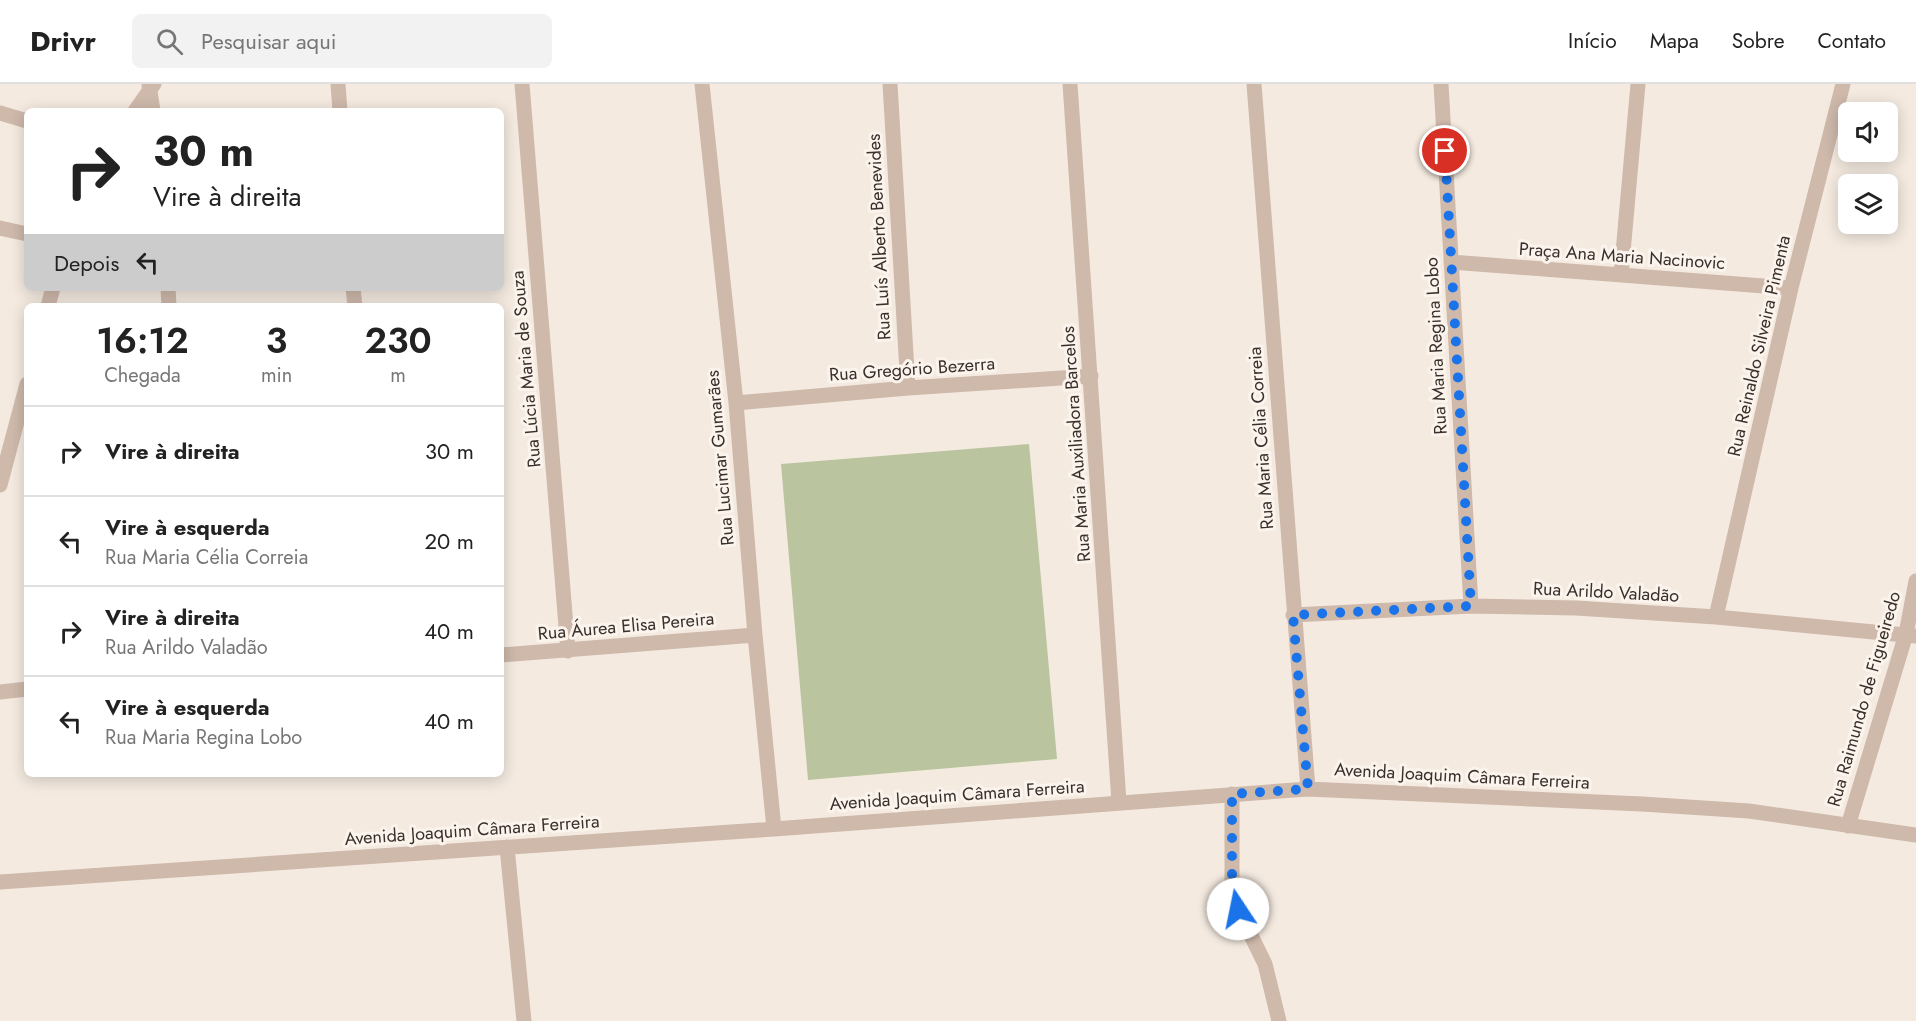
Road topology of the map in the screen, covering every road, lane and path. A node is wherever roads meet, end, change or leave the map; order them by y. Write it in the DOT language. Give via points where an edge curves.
graph roads {
  1 [pos="338,84"];
  2 [pos="522,84"];
  3 [pos="702,84"];
  4 [pos="890,84"];
  5 [pos="1070,84"];
  6 [pos="1254,84"];
  7 [pos="1441,84"];
  8 [pos="1638,84"];
  9 [pos="1843,84"];
  10 [pos="151,85"];
  11 [pos="137,108"];
  12 [pos="153,108"];
  13 [pos="340,108"];
  14 [pos="0,113"];
  15 [pos="24,120"];
  16 [pos="0,228"];
  17 [pos="24,233"];
  18 [pos="1451,262"];
  19 [pos="1621,275"];
  20 [pos="1791,288"];
  21 [pos="1091,376"];
  22 [pos="908,388"];
  23 [pos="24,395"];
  24 [pos="736,404"];
  25 [pos="0,485"];
  26 [pos="1916,581"];
  27 [pos="1471,606"];
  28 [pos="1293,615"];
  29 [pos="1716,617"];
  30 [pos="755,635"];
  31 [pos="1911,635"];
  32 [pos="568,651"];
  33 [pos="504,655"];
  34 [pos="24,689"];
  35 [pos="0,692"];
  36 [pos="1308,789"];
  37 [pos="1232,794"];
  38 [pos="1119,802"];
  39 [pos="1848,826"];
  40 [pos="774,829"];
  41 [pos="1916,835"];
  42 [pos="507,847"];
  43 [pos="0,882"];
  44 [pos="524,1021"];
  45 [pos="1280,1021"];
  1 -- 13 [label="street"];
  2 -- 32 [label="street, Rua Lúcia Maria de Souza"];
  3 -- 24 [label="street, Rua Lucimar Gumarães"];
  4 -- 22 [label="street, Rua Luís Alberto Benevides"];
  5 -- 21 [label="street, Rua Maria Auxiliadora Barcelos"];
  6 -- 28 [label="street, Rua Maria Célia Correia"];
  7 -- 18 [label="street, Rua Maria Regina Lobo"];
  8 -- 19 [label="street"];
  9 -- 20 [label="street, Rua Reinaldo Silveira Pimenta"];
  10 -- 11 [label="street"];
  10 -- 12 [label="street"];
  14 -- 15 [label="street"];
  16 -- 17 [label="street"];
  18 -- 19 [label="street, Praça Ana Maria Nacinovic"];
  18 -- 27 [label="street, Rua Maria Regina Lobo"];
  19 -- 20 [label="street, Praça Ana Maria Nacinovic"];
  20 -- 29 [label="street, Rua Reinaldo Silveira Pimenta"];
  21 -- 22 [label="street, Rua Gregório Bezerra"];
  21 -- 38 [label="street, Rua Maria Auxiliadora Barcelos"];
  22 -- 24 [label="street, Rua Gregório Bezerra"];
  23 -- 25 [label="street"];
  24 -- 30 [label="street, Rua Lucimar Gumarães"];
  26 -- 31 [label="street, Rua Raimundo de Figueiredo"];
  27 -- 28 [label="street, Rua Arildo Valadão"];
  27 -- 29 [label="street, Rua Arildo Valadão"];
  28 -- 36 [label="street, Rua Maria Célia Correia"];
  29 -- 31 [label="street, Rua Arildo Valadão"];
  30 -- 32 [label="street, Rua Áurea Elisa Pereira"];
  30 -- 40 [label="street, Rua Lucimar Gumarães"];
  31 -- 39 [label="street, Rua Raimundo de Figueiredo"];
  32 -- 33 [label="street, Rua Áurea Elisa Pereira"];
  34 -- 35 [label="street"];
  36 -- 37 [label="street, Avenida Joaquim Câmara Ferreira"];
  36 -- 39 [label="street, Avenida Joaquim Câmara Ferreira" via="1725,809"];
  37 -- 38 [label="street, Avenida Joaquim Câmara Ferreira"];
  37 -- 45 [label="street" via="1232,891 1265,964"];
  38 -- 40 [label="street, Avenida Joaquim Câmara Ferreira"];
  39 -- 41 [label="street, Avenida Joaquim Câmara Ferreira"];
  40 -- 42 [label="street, Avenida Joaquim Câmara Ferreira"];
  42 -- 43 [label="street, Avenida Joaquim Câmara Ferreira"];
  42 -- 44 [label="street"];
}
